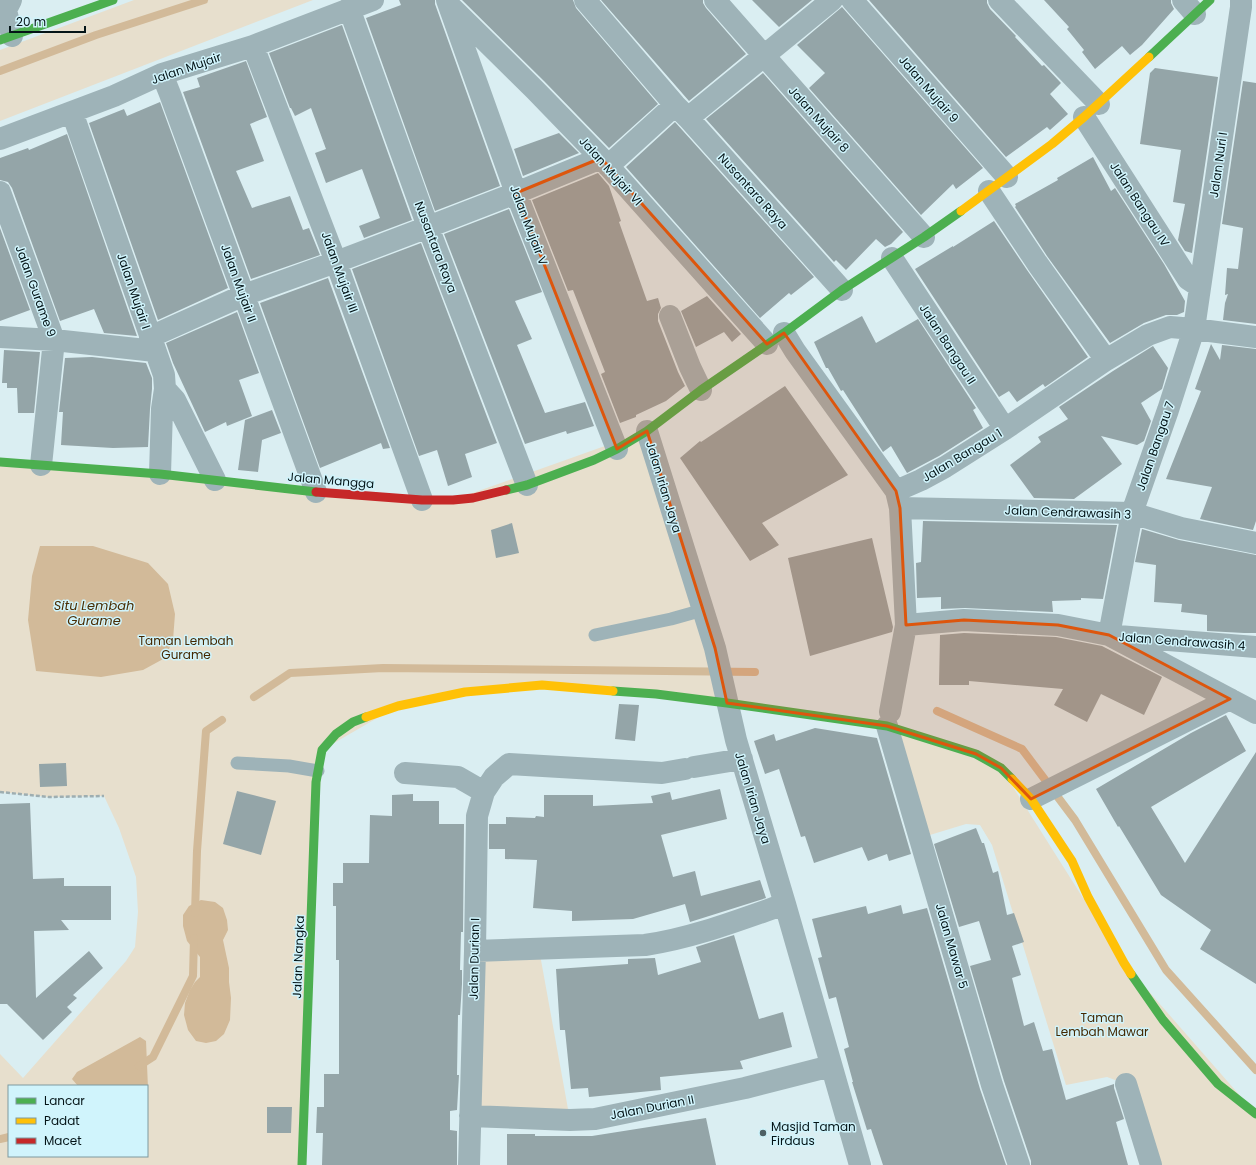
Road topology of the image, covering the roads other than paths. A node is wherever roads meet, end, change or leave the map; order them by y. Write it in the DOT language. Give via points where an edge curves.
graph roads {
  1 [pos="11,0"];
  2 [pos="113,0"];
  3 [pos="373,0"];
  4 [pos="585,0"];
  5 [pos="715,0"];
  6 [pos="832,0"];
  7 [pos="852,0"];
  8 [pos="999,0"];
  9 [pos="1241,0"];
  10 [pos="448,2"];
  11 [pos="1196,5"];
  12 [pos="71,7"];
  13 [pos="349,8"];
  14 [pos="6,38"];
  15 [pos="253,46"];
  16 [pos="763,56"];
  17 [pos="162,74"];
  18 [pos="1091,110"];
  19 [pos="72,112"];
  20 [pos="682,112"];
  21 [pos="0,139"];
  22 [pos="604,162"];
  23 [pos="1007,177"];
  24 [pos="989,191"];
  25 [pos="0,192"];
  26 [pos="516,193"];
  27 [pos="428,227"];
  28 [pos="924,237"];
  29 [pos="892,258"];
  30 [pos="336,262"];
  31 [pos="1200,287"];
  32 [pos="842,290"];
  33 [pos="244,295"];
  34 [pos="670,316"];
  35 [pos="1194,329"];
  36 [pos="0,337"];
  37 [pos="1256,337"];
  38 [pos="776,338"];
  39 [pos="54,340"];
  40 [pos="153,344"];
  41 [pos="1106,360"];
  42 [pos="165,389"];
  43 [pos="701,390"];
  44 [pos="1005,429"];
  45 [pos="647,431"];
  46 [pos="617,449"];
  47 [pos="0,462"];
  48 [pos="41,465"];
  49 [pos="160,474"];
  50 [pos="215,480"];
  51 [pos="526,485"];
  52 [pos="316,492"];
  53 [pos="422,500"];
  54 [pos="898,500"];
  55 [pos="1132,513"];
  56 [pos="1256,543"];
  57 [pos="703,610"];
  58 [pos="906,625"];
  59 [pos="595,635"];
  60 [pos="1109,635"];
  61 [pos="1256,647"];
  62 [pos="1230,699"];
  63 [pos="728,703"];
  64 [pos="1256,713"];
  65 [pos="889,719"];
  66 [pos="742,759"];
  67 [pos="237,763"];
  68 [pos="318,771"];
  69 [pos="405,773"];
  70 [pos="484,792"];
  71 [pos="1031,799"];
  72 [pos="785,904"];
  73 [pos="475,951"];
  74 [pos="832,1066"];
  75 [pos="1126,1084"];
  76 [pos="1256,1114"];
  77 [pos="470,1116"];
  78 [pos="302,1165"];
  79 [pos="469,1165"];
  80 [pos="860,1165"];
  81 [pos="1018,1165"];
  82 [pos="1151,1165"];
  1 -- 14 [label="street" via="6,10"];
  2 -- 12 [label="street"];
  3 -- 13 [label="street, Jalan Mujair"];
  4 -- 20 [label="street, Nusantara Raya"];
  5 -- 16 [label="street, Jalan Mujair 8"];
  6 -- 16 [label="street"];
  7 -- 23 [label="street, Jalan Mujair 9"];
  8 -- 18 [label="street, Jalan Bangau IV"];
  9 -- 31 [label="street, Jalan Nuri I"];
  10 -- 22 [label="street, Jalan Mujair VI"];
  10 -- 26 [label="street, Jalan Mujair V"];
  11 -- 18 [label="street, Jalan Mangga"];
  12 -- 14 [label="street"];
  13 -- 15 [label="street, Jalan Mujair"];
  13 -- 27 [label="street, Nusantara Raya"];
  15 -- 17 [label="street, Jalan Mujair"];
  15 -- 30 [label="street, Jalan Mujair III"];
  16 -- 20 [label="street"];
  16 -- 28 [label="street, Jalan Mujair 8"];
  17 -- 19 [label="street, Jalan Mujair"];
  17 -- 33 [label="street, Jalan Mujair II"];
  18 -- 23 [label="street, Jalan Mangga" via="1052,144"];
  18 -- 31 [label="street, Jalan Bangau IV" via="1188,279"];
  19 -- 21 [label="street, Jalan Mujair"];
  19 -- 40 [label="street, Jalan Mujair I"];
  20 -- 22 [label="street"];
  20 -- 32 [label="street, Nusantara Raya"];
  22 -- 26 [label="street"];
  22 -- 38 [label="street, Jalan Mujair VI"];
  23 -- 24 [label="street, Jalan Mangga"];
  24 -- 28 [label="street, Jalan Mangga"];
  24 -- 41 [label="street"];
  25 -- 39 [label="street, Jalan Gurame 9"];
  26 -- 27 [label="street"];
  26 -- 46 [label="street, Jalan Mujair V"];
  27 -- 30 [label="street"];
  27 -- 51 [label="street, Nusantara Raya"];
  28 -- 29 [label="street, Jalan Mangga"];
  29 -- 32 [label="street, Jalan Mangga"];
  29 -- 44 [label="street, Jalan Bangau II"];
  30 -- 33 [label="street"];
  30 -- 53 [label="street, Jalan Mujair III"];
  31 -- 35 [label="street, Jalan Nuri I"];
  32 -- 38 [label="street, Jalan Mangga"];
  33 -- 40 [label="street"];
  33 -- 52 [label="street, Jalan Mujair II"];
  34 -- 43 [label="street"];
  35 -- 37 [label="street, Jalan Bangau 1"];
  35 -- 41 [label="street, Jalan Bangau 1" via="1170,328 1148,335"];
  35 -- 55 [label="street, Jalan Bangau 7"];
  36 -- 39 [label="street"];
  38 -- 43 [label="street, Jalan Mangga"];
  38 -- 54 [label="street" via="795,351"];
  39 -- 40 [label="street"];
  39 -- 48 [label="street, Jalan Gurame 9"];
  40 -- 42 [label="street, Jalan Mujair I" via="164,374"];
  41 -- 44 [label="street, Jalan Bangau 1"];
  42 -- 49 [label="street, Jalan Mujair I"];
  42 -- 50 [label="street" via="175,400"];
  43 -- 45 [label="street, Jalan Mangga"];
  44 -- 54 [label="street, Jalan Bangau 1" via="921,480"];
  45 -- 46 [label="street, Jalan Mangga"];
  45 -- 57 [label="street, Jalan Irian Jaya"];
  46 -- 51 [label="street, Jalan Mangga"];
  47 -- 48 [label="street, Jalan Mangga"];
  48 -- 49 [label="street, Jalan Mangga"];
  49 -- 50 [label="street, Jalan Mangga"];
  50 -- 52 [label="street, Jalan Mangga"];
  51 -- 53 [label="street, Jalan Mangga" via="473,498"];
  52 -- 53 [label="street, Jalan Mangga"];
  54 -- 55 [label="street, Jalan Cendrawasih 3"];
  54 -- 58 [label="street"];
  55 -- 56 [label="street, Jalan Cendrawasih 3" via="1181,528"];
  55 -- 60 [label="street, Jalan Bangau 7"];
  57 -- 59 [label="lane"];
  57 -- 63 [label="street, Jalan Irian Jaya"];
  58 -- 60 [label="street" via="964,620 1050,624"];
  58 -- 65 [label="street"];
  60 -- 61 [label="street, Jalan Cendrawasih 4"];
  60 -- 62 [label="street"];
  62 -- 64 [label="street"];
  62 -- 71 [label="street"];
  63 -- 65 [label="street"];
  63 -- 66 [label="street, Jalan Irian Jaya"];
  63 -- 68 [label="street, Jalan Nangka" via="656,694 542,685 472,692 398,706 354,722 336,734 322,750"];
  65 -- 71 [label="street" via="976,754 1001,768"];
  65 -- 81 [label="street, Jalan Mawar 5" via="987,1066"];
  66 -- 70 [label="street, Jalan Durian I" via="662,773 509,764 494,776"];
  66 -- 72 [label="street, Jalan Irian Jaya"];
  67 -- 68 [label="lane" via="289,766"];
  68 -- 78 [label="street, Jalan Nangka"];
  69 -- 70 [label="street" via="458,777"];
  70 -- 73 [label="street, Jalan Durian I" via="477,816"];
  71 -- 76 [label="street" via="1072,861 1088,897 1124,963 1163,1020 1218,1084"];
  72 -- 73 [label="street" via="710,930 645,945"];
  72 -- 74 [label="street, Jalan Irian Jaya"];
  73 -- 77 [label="street, Jalan Durian I"];
  74 -- 77 [label="street, Jalan Durian II" via="745,1088 595,1119"];
  74 -- 80 [label="street, Jalan Irian Jaya"];
  75 -- 82 [label="street"];
  77 -- 79 [label="street, Jalan Durian I"];
}
